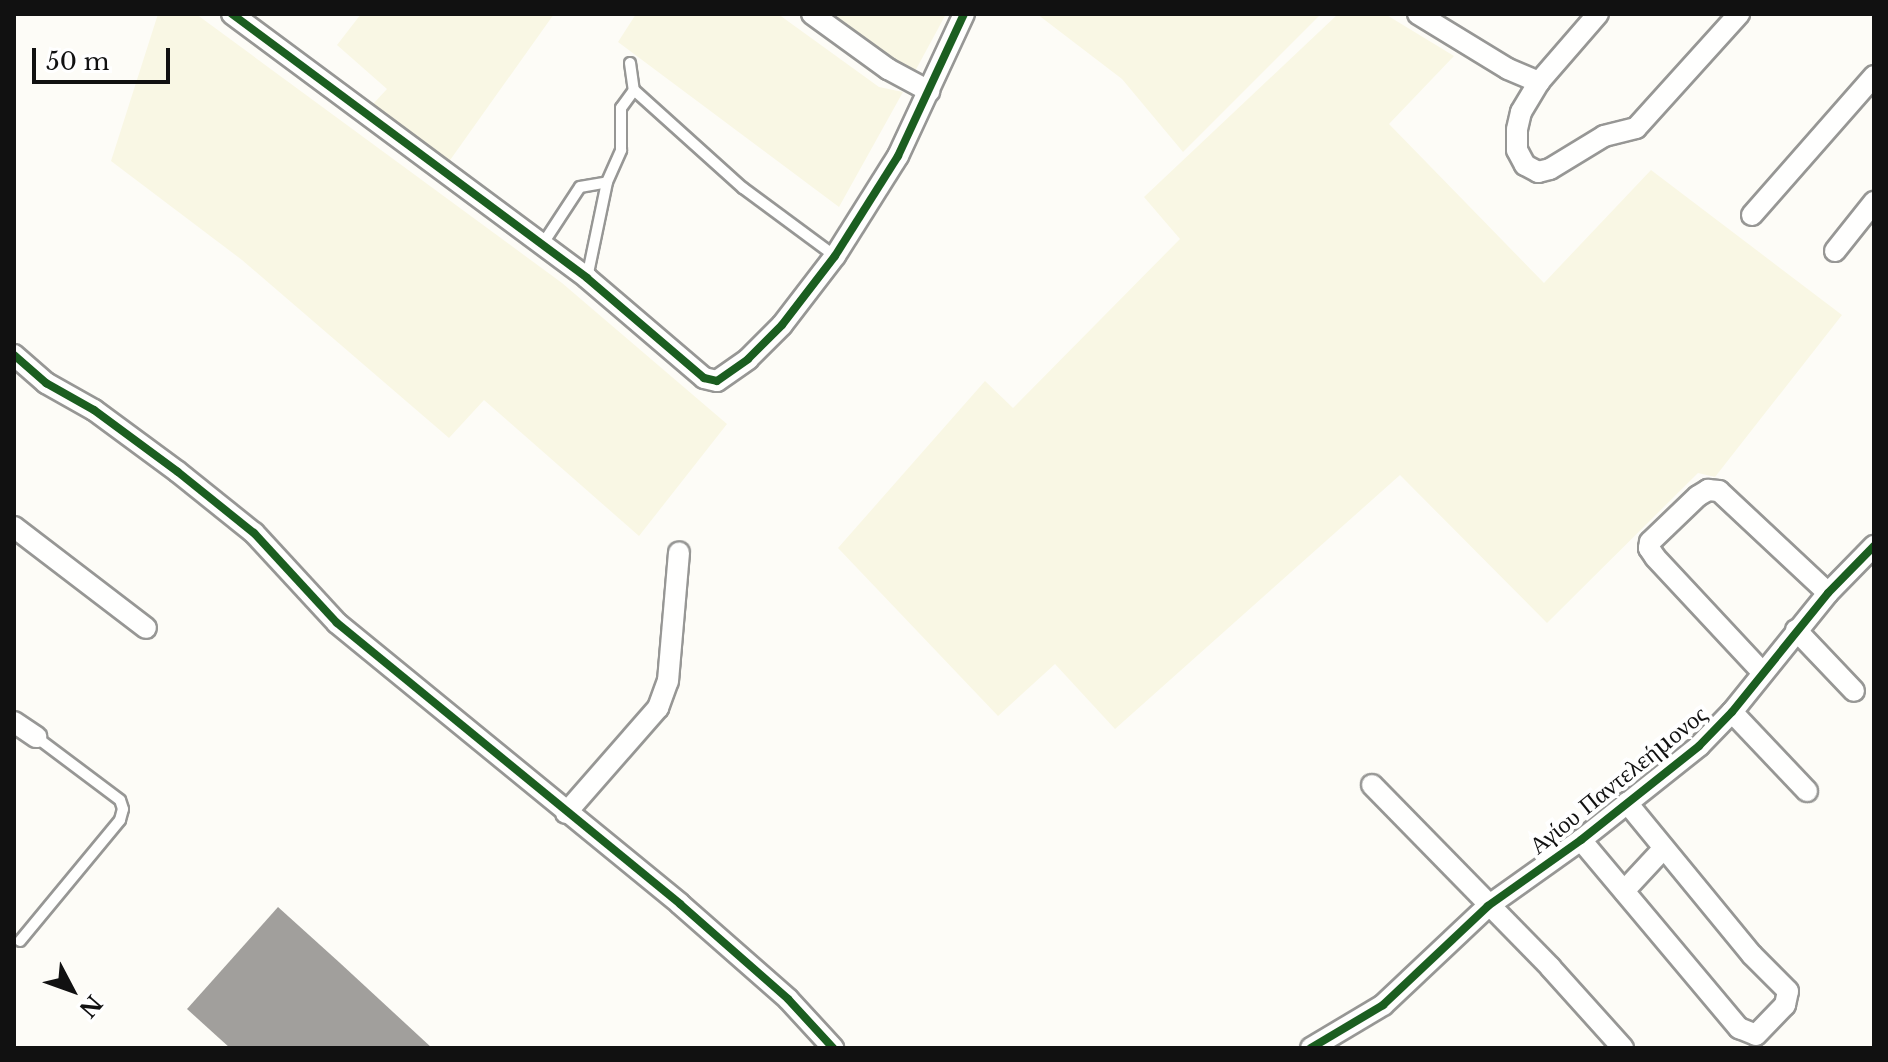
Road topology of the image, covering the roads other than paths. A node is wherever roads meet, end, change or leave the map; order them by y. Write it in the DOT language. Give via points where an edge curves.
graph roads {
  1 [pos="232,14"];
  2 [pos="812,14"];
  3 [pos="964,14"];
  4 [pos="1418,14"];
  5 [pos="1598,14"];
  6 [pos="1739,14"];
  7 [pos="630,63"];
  8 [pos="1508,69"];
  9 [pos="1874,76"];
  10 [pos="1539,82"];
  11 [pos="634,90"];
  12 [pos="929,91"];
  13 [pos="1521,112"];
  14 [pos="607,182"];
  15 [pos="1874,202"];
  16 [pos="1752,215"];
  17 [pos="542,245"];
  18 [pos="1835,251"];
  19 [pos="835,256"];
  20 [pos="587,278"];
  21 [pos="15,360"];
  22 [pos="14,527"];
  23 [pos="1874,546"];
  24 [pos="679,552"];
  25 [pos="1828,593"];
  26 [pos="146,628"];
  27 [pos="1796,630"];
  28 [pos="1763,673"];
  29 [pos="1854,691"];
  30 [pos="1732,712"];
  31 [pos="14,722"];
  32 [pos="36,737"];
  33 [pos="1372,785"];
  34 [pos="1807,791"];
  35 [pos="1627,803"];
  36 [pos="566,813"];
  37 [pos="1581,840"];
  38 [pos="1663,849"];
  39 [pos="1624,891"];
  40 [pos="1488,906"];
  41 [pos="20,941"];
  42 [pos="833,1048"];
  43 [pos="1311,1048"];
  44 [pos="1623,1048"];
  1 -- 17 [label="street"];
  2 -- 12 [label="street" via="888,69"];
  3 -- 12 [label="street"];
  4 -- 8 [label="street"];
  5 -- 10 [label="street"];
  6 -- 13 [label="street" via="1636,128 1604,136 1550,169 1538,172 1525,165 1517,150"];
  7 -- 11 [label="lane"];
  8 -- 10 [label="street"];
  8 -- 13 [label="street"];
  9 -- 16 [label="street"];
  10 -- 13 [label="street"];
  11 -- 14 [label="lane" via="621,108 621,150"];
  11 -- 19 [label="lane" via="743,188"];
  12 -- 19 [label="street" via="898,156"];
  14 -- 17 [label="lane" via="580,187"];
  14 -- 20 [label="lane"];
  15 -- 18 [label="street"];
  17 -- 20 [label="street"];
  19 -- 20 [label="street" via="782,325 717,381 704,378"];
  21 -- 36 [label="street" via="178,472 254,533 337,623"];
  22 -- 26 [label="street"];
  23 -- 25 [label="street, Αγίου Παντελεήμονος"];
  24 -- 36 [label="street" via="668,681 658,708"];
  25 -- 27 [label="street, Αγίου Παντελεήμονος"];
  25 -- 28 [label="street" via="1719,491 1698,496 1650,542 1655,557"];
  27 -- 28 [label="street, Αγίου Παντελεήμονος"];
  27 -- 29 [label="street"];
  28 -- 30 [label="street, Αγίου Παντελεήμονος"];
  30 -- 34 [label="street"];
  30 -- 35 [label="street, Αγίου Παντελεήμονος" via="1699,746"];
  31 -- 32 [label="street"];
  32 -- 41 [label="lane" via="120,800 123,809 120,820"];
  33 -- 40 [label="street"];
  35 -- 37 [label="street, Αγίου Παντελεήμονος"];
  35 -- 38 [label="street"];
  36 -- 42 [label="street" via="788,999"];
  37 -- 39 [label="street"];
  37 -- 40 [label="street, Αγίου Παντελεήμονος"];
  38 -- 39 [label="street"];
  38 -- 39 [label="street" via="1788,991 1785,1005 1756,1035 1739,1028"];
  40 -- 43 [label="street, Αγίου Παντελεήμονος" via="1383,1005"];
  40 -- 44 [label="street"];
}
